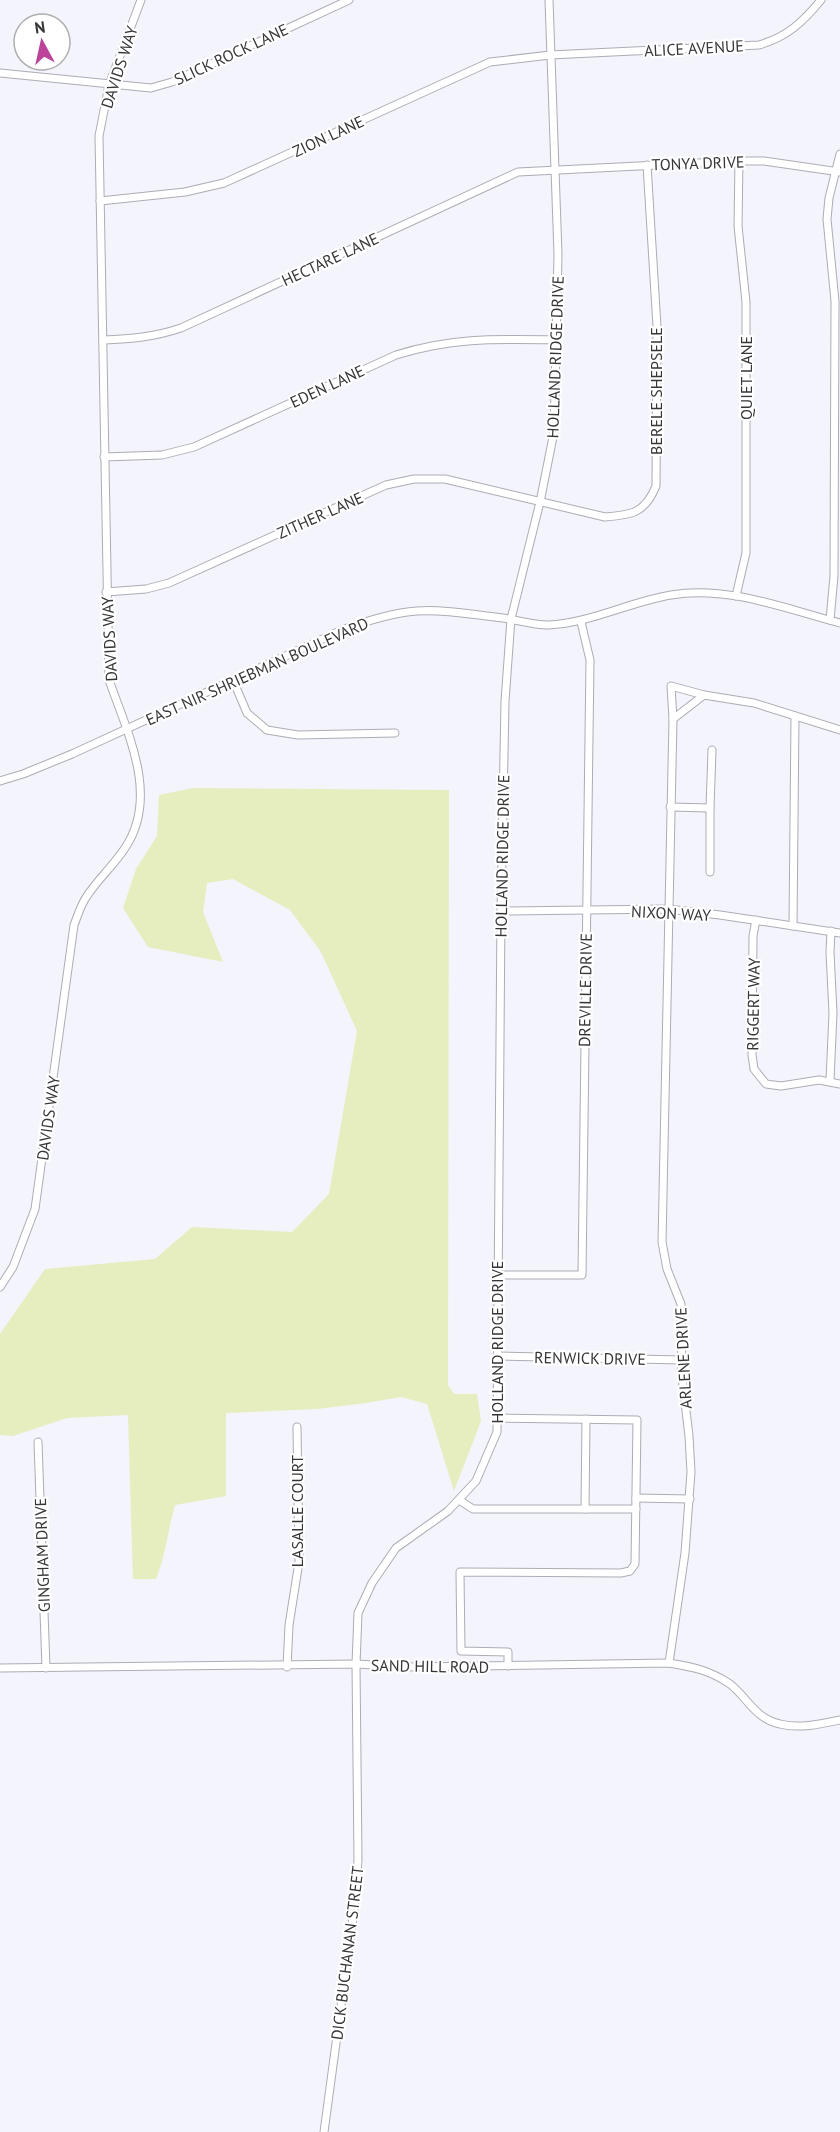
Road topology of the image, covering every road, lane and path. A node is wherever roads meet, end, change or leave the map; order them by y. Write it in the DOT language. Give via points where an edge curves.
graph roads {
  1 [pos="141,0"];
  2 [pos="349,0"];
  3 [pos="549,0"];
  4 [pos="821,0"];
  5 [pos="550,55"];
  6 [pos="0,73"];
  7 [pos="109,85"];
  8 [pos="840,154"];
  9 [pos="739,160"];
  10 [pos="647,165"];
  11 [pos="555,170"];
  12 [pos="837,171"];
  13 [pos="100,201"];
  14 [pos="103,340"];
  15 [pos="556,340"];
  16 [pos="104,457"];
  17 [pos="540,502"];
  18 [pos="106,592"];
  19 [pos="736,596"];
  20 [pos="511,619"];
  21 [pos="830,620"];
  22 [pos="581,622"];
  23 [pos="840,623"];
  24 [pos="233,680"];
  25 [pos="704,695"];
  26 [pos="795,716"];
  27 [pos="673,719"];
  28 [pos="126,729"];
  29 [pos="840,730"];
  30 [pos="394,733"];
  31 [pos="712,750"];
  32 [pos="0,781"];
  33 [pos="670,807"];
  34 [pos="710,808"];
  35 [pos="710,872"];
  36 [pos="668,909"];
  37 [pos="501,911"];
  38 [pos="586,912"];
  39 [pos="756,920"];
  40 [pos="793,926"];
  41 [pos="831,931"];
  42 [pos="840,933"];
  43 [pos="830,1081"];
  44 [pos="840,1084"];
  45 [pos="497,1275"];
  46 [pos="0,1287"];
  47 [pos="498,1356"];
  48 [pos="682,1360"];
  49 [pos="497,1418"];
  50 [pos="586,1419"];
  51 [pos="297,1427"];
  52 [pos="38,1442"];
  53 [pos="636,1498"];
  54 [pos="690,1498"];
  55 [pos="459,1500"];
  56 [pos="585,1509"];
  57 [pos="636,1509"];
  58 [pos="669,1663"];
  59 [pos="356,1664"];
  60 [pos="287,1666"];
  61 [pos="508,1666"];
  62 [pos="0,1668"];
  63 [pos="46,1668"];
  64 [pos="840,1720"];
  65 [pos="324,2132"];
  1 -- 7 [label="street, DAVIDS WAY"];
  2 -- 7 [label="street, SLICK ROCK LANE" via="172,82 151,88"];
  3 -- 5 [label="street, HOLLAND RIDGE DRIVE"];
  4 -- 5 [label="street, ALICE AVENUE" via="803,22 774,41 759,45"];
  5 -- 11 [label="street, HOLLAND RIDGE DRIVE"];
  5 -- 13 [label="street, ZION LANE" via="490,62 224,183 185,192"];
  6 -- 7 [label="street, SLICK ROCK LANE"];
  7 -- 13 [label="street, DAVIDS WAY" via="99,136"];
  8 -- 12 [label="street"];
  9 -- 10 [label="street, TONYA DRIVE"];
  9 -- 12 [label="street, TONYA DRIVE"];
  9 -- 19 [label="street, QUIET LANE" via="738,226 746,302 746,553"];
  10 -- 11 [label="street, TONYA DRIVE"];
  10 -- 17 [label="street, BERELE SHEPSELE" via="657,326 656,486 647,504 628,516 605,517"];
  11 -- 14 [label="street, HECTARE LANE" via="518,172 181,328 158,336"];
  11 -- 15 [label="street, HOLLAND RIDGE DRIVE"];
  12 -- 21 [label="street" via="828,219 835,301 834,576"];
  13 -- 14 [label="street, DAVIDS WAY"];
  14 -- 16 [label="street, DAVIDS WAY"];
  15 -- 16 [label="street, EDEN LANE" via="452,341 423,346 194,447 162,455"];
  15 -- 17 [label="street, HOLLAND RIDGE DRIVE" via="554,432"];
  16 -- 18 [label="street, DAVIDS WAY"];
  17 -- 18 [label="street, ZITHER LANE" via="445,479 414,479 386,485 169,583"];
  17 -- 20 [label="street, HOLLAND RIDGE DRIVE"];
  18 -- 28 [label="street, DAVIDS WAY" via="109,680"];
  19 -- 21 [label="street, EAST NIR SHRIEBMAN BOULEVARD"];
  19 -- 22 [label="street, EAST NIR SHRIEBMAN BOULEVARD" via="705,591 670,595"];
  20 -- 22 [label="street, EAST NIR SHRIEBMAN BOULEVARD" via="545,625"];
  20 -- 24 [label="street, EAST NIR SHRIEBMAN BOULEVARD" via="440,611 392,615 342,630"];
  20 -- 37 [label="street, HOLLAND RIDGE DRIVE" via="505,701"];
  21 -- 23 [label="street, EAST NIR SHRIEBMAN BOULEVARD"];
  22 -- 38 [label="street, DREVILLE DRIVE" via="590,660"];
  24 -- 28 [label="street, EAST NIR SHRIEBMAN BOULEVARD"];
  24 -- 30 [label="street" via="247,713 267,729 298,735"];
  25 -- 26 [label="street" via="754,703"];
  25 -- 27 [label="street"];
  25 -- 27 [label="street, ARLENE DRIVE" via="671,686"];
  26 -- 29 [label="street"];
  26 -- 40 [label="street"];
  27 -- 33 [label="street, ARLENE DRIVE"];
  28 -- 32 [label="street, EAST NIR SHRIEBMAN BOULEVARD" via="40,768"];
  28 -- 46 [label="street, DAVIDS WAY" via="139,771 140,812 126,847 86,897 74,925 35,1209 13,1268"];
  31 -- 34 [label="street"];
  33 -- 34 [label="street"];
  33 -- 36 [label="street, ARLENE DRIVE"];
  34 -- 35 [label="street"];
  36 -- 38 [label="street, NIXON WAY"];
  36 -- 39 [label="street, NIXON WAY"];
  36 -- 48 [label="street, ARLENE DRIVE" via="662,1242 667,1269 681,1304"];
  37 -- 38 [label="street, NIXON WAY"];
  37 -- 45 [label="street, HOLLAND RIDGE DRIVE"];
  38 -- 45 [label="street, DREVILLE DRIVE" via="582,1275"];
  39 -- 40 [label="street, NIXON WAY"];
  39 -- 43 [label="street, RIGGERT WAY" via="754,1069 766,1084"];
  40 -- 41 [label="street, NIXON WAY"];
  41 -- 42 [label="street, NIXON WAY"];
  41 -- 43 [label="street"];
  43 -- 44 [label="street"];
  45 -- 47 [label="street, HOLLAND RIDGE DRIVE"];
  47 -- 48 [label="street, RENWICK DRIVE"];
  47 -- 49 [label="street, HOLLAND RIDGE DRIVE"];
  48 -- 54 [label="street, ARLENE DRIVE"];
  49 -- 50 [label="street"];
  49 -- 55 [label="street, HOLLAND RIDGE DRIVE" via="497,1432 476,1481"];
  50 -- 53 [label="street" via="636,1420"];
  50 -- 56 [label="street"];
  51 -- 60 [label="street, LASALLE COURT" via="299,1562"];
  52 -- 63 [label="street, GINGHAM DRIVE"];
  53 -- 54 [label="street"];
  53 -- 57 [label="street"];
  54 -- 58 [label="street, ARLENE DRIVE"];
  55 -- 56 [label="street" via="473,1509"];
  55 -- 59 [label="street, HOLLAND RIDGE DRIVE" via="396,1548 372,1583 358,1613"];
  56 -- 57 [label="street"];
  57 -- 61 [label="street" via="635,1564 630,1571 460,1572 461,1651 508,1652"];
  58 -- 61 [label="street, SAND HILL ROAD"];
  58 -- 64 [label="street, SAND HILL ROAD" via="701,1668 721,1679 754,1711 779,1724 804,1726"];
  59 -- 60 [label="street, SAND HILL ROAD"];
  59 -- 61 [label="street, SAND HILL ROAD"];
  59 -- 65 [label="street, DICK BUCHANAN STREET" via="358,1860"];
  60 -- 63 [label="street, SAND HILL ROAD"];
  62 -- 63 [label="street, SAND HILL ROAD"];
}
